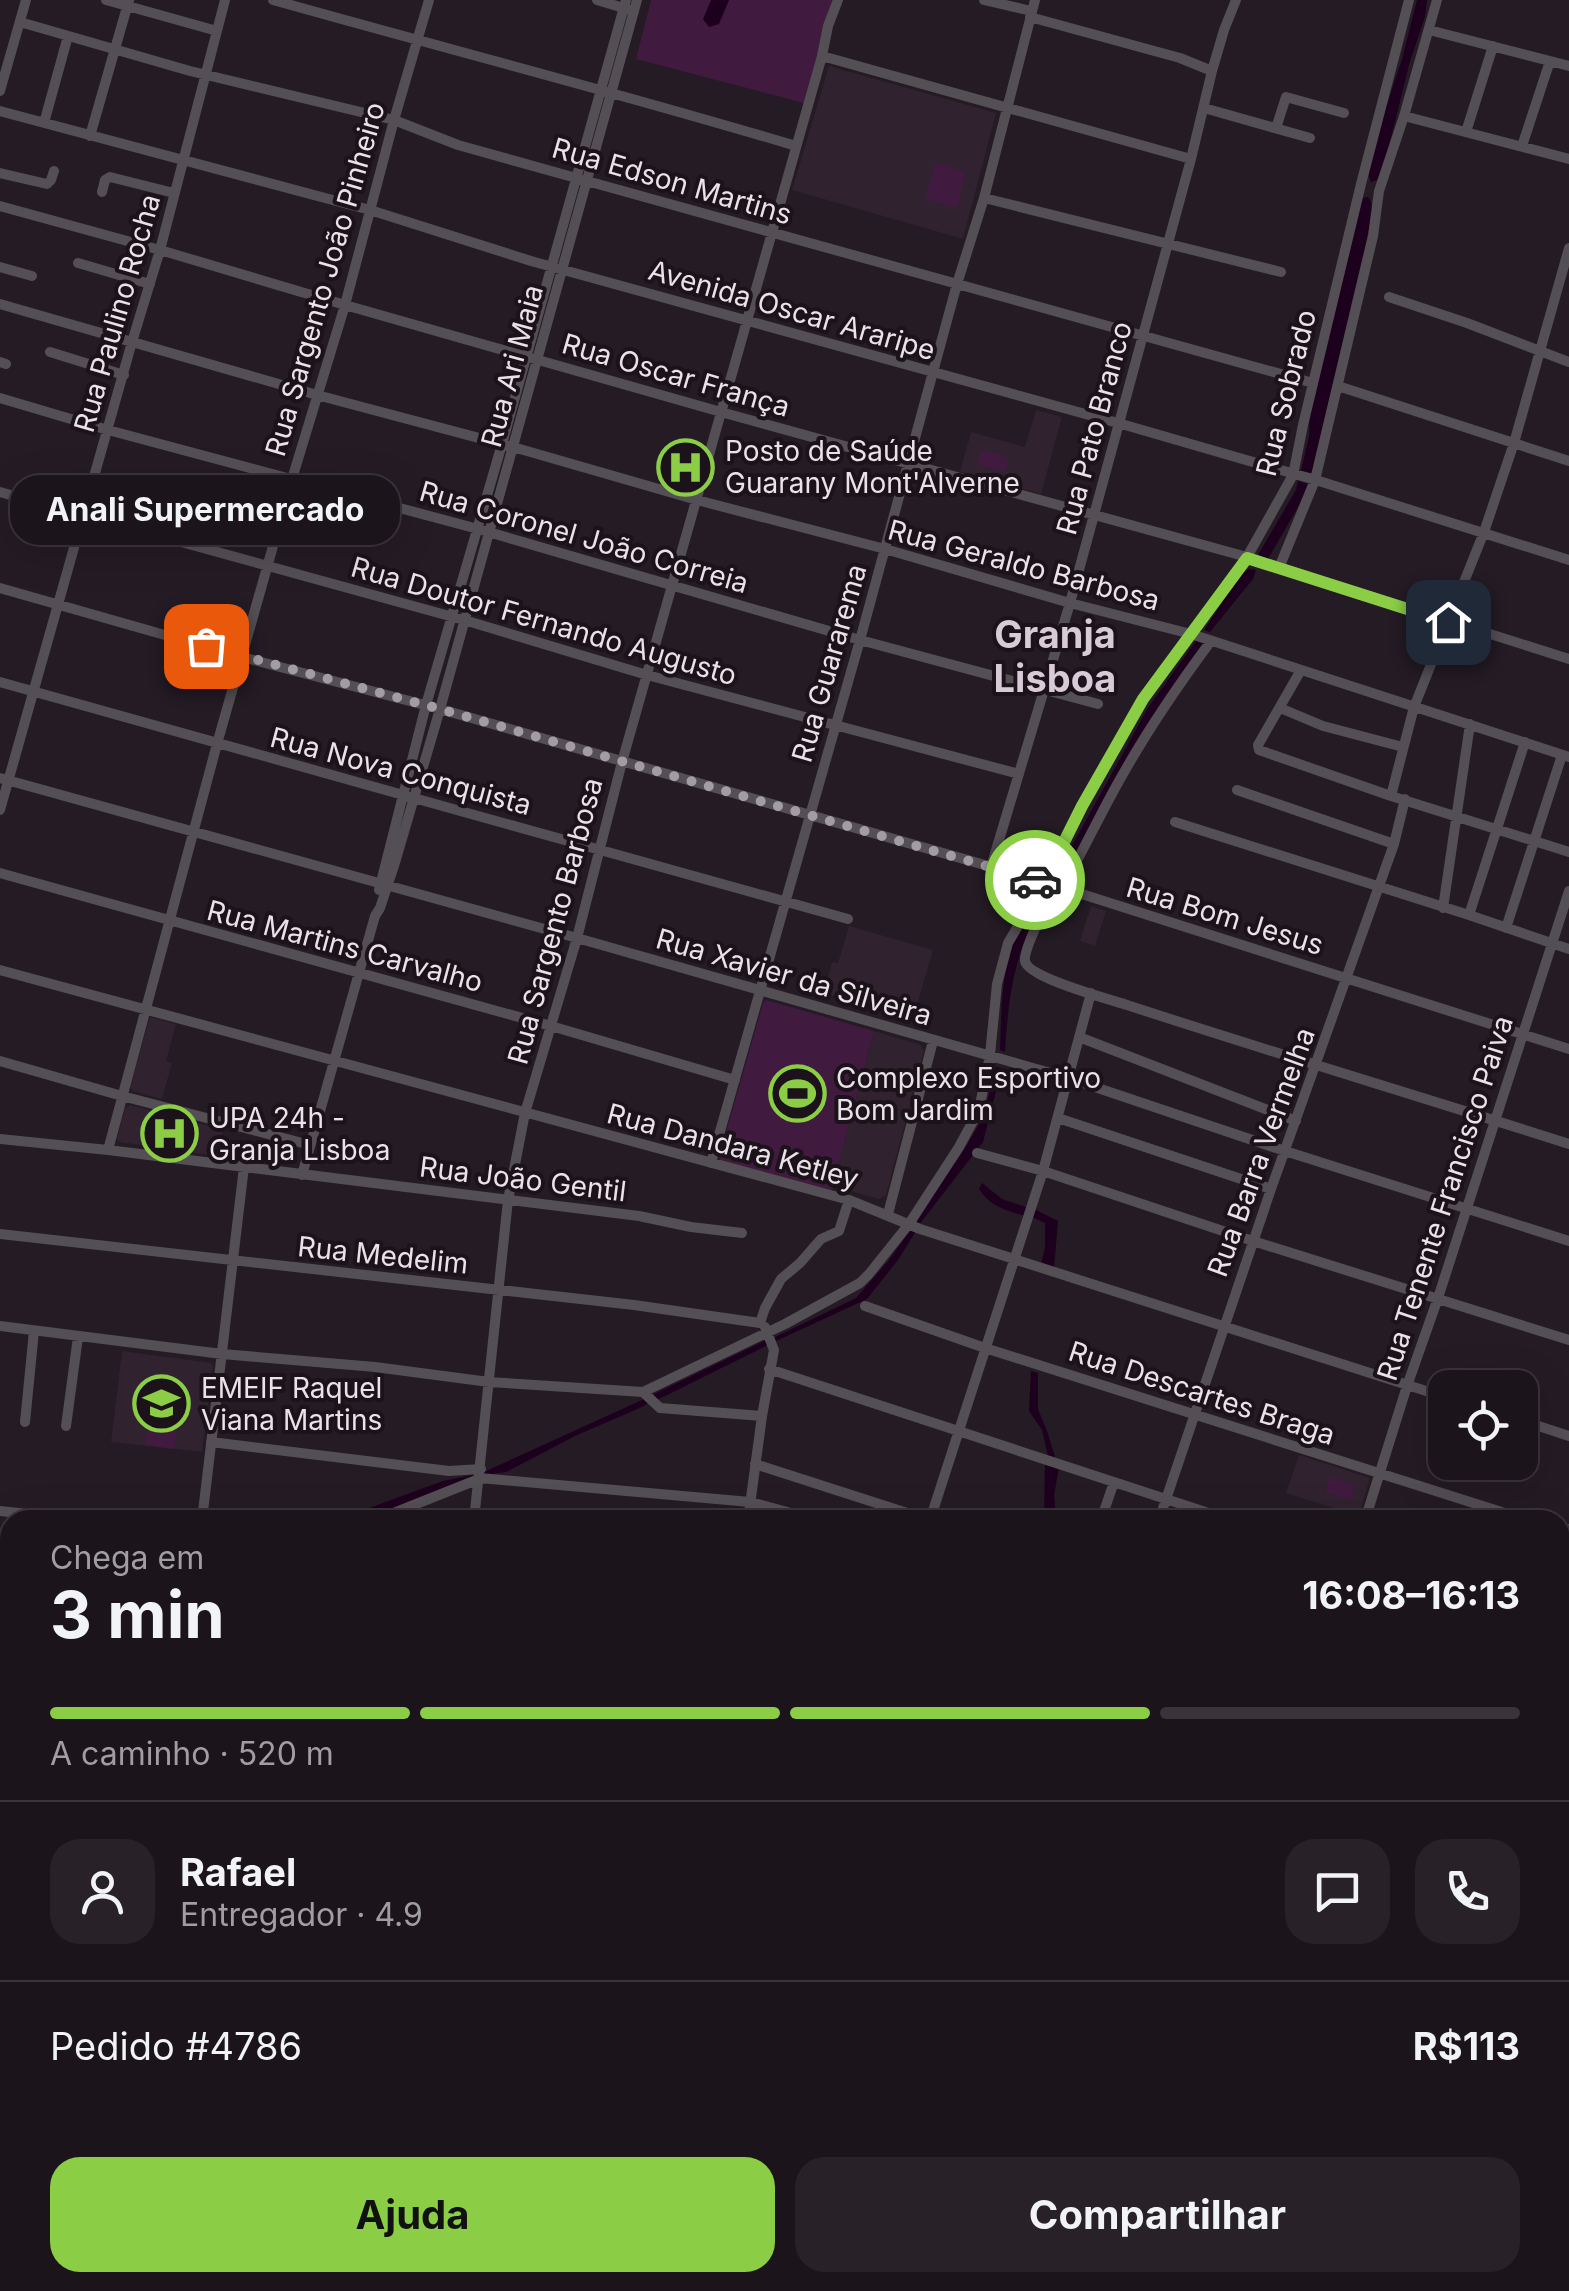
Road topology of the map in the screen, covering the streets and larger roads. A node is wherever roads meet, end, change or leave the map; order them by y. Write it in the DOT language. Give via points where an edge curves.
graph roads {
  1 [pos="26,0"];
  2 [pos="106,0"];
  3 [pos="225,0"];
  4 [pos="273,0"];
  5 [pos="429,0"];
  6 [pos="597,0"];
  7 [pos="838,0"];
  8 [pos="984,0"];
  9 [pos="1236,0"];
  10 [pos="1410,0"];
  11 [pos="1436,0"];
  12 [pos="128,3"];
  13 [pos="630,5"];
  14 [pos="1032,9"];
  15 [pos="20,22"];
  16 [pos="1429,30"];
  17 [pos="216,31"];
  18 [pos="68,36"];
  19 [pos="417,41"];
  20 [pos="1493,46"];
  21 [pos="115,49"];
  22 [pos="822,56"];
  23 [pos="1550,61"];
  24 [pos="1569,66"];
  25 [pos="1212,70"];
  26 [pos="206,74"];
  27 [pos="0,92"];
  28 [pos="605,92"];
  29 [pos="1006,108"];
  30 [pos="1204,108"];
  31 [pos="0,111"];
  32 [pos="1344,112"];
  33 [pos="1404,116"];
  34 [pos="394,120"];
  35 [pos="44,124"];
  36 [pos="1276,128"];
  37 [pos="1466,132"];
  38 [pos="90,136"];
  39 [pos="1310,138"];
  40 [pos="796,146"];
  41 [pos="1522,146"];
  42 [pos="1191,159"];
  43 [pos="1569,159"];
  44 [pos="184,160"];
  45 [pos="54,171"];
  46 [pos="0,173"];
  47 [pos="582,180"];
  48 [pos="1361,184"];
  49 [pos="102,192"];
  50 [pos="1379,192"];
  51 [pos="174,193"];
  52 [pos="984,198"];
  53 [pos="0,206"];
  54 [pos="370,210"];
  55 [pos="771,232"];
  56 [pos="1167,242"];
  57 [pos="1569,248"];
  58 [pos="160,250"];
  59 [pos="78,263"];
  60 [pos="0,267"];
  61 [pos="557,267"];
  62 [pos="1566,268"];
  63 [pos="1281,272"];
  64 [pos="32,276"];
  65 [pos="150,284"];
  66 [pos="957,284"];
  67 [pos="1389,296"];
  68 [pos="0,304"];
  69 [pos="345,306"];
  70 [pos="747,322"];
  71 [pos="1143,335"];
  72 [pos="132,342"];
  73 [pos="50,352"];
  74 [pos="1540,352"];
  75 [pos="533,358"];
  76 [pos="1569,362"];
  77 [pos="932,372"];
  78 [pos="124,375"];
  79 [pos="1313,382"];
  80 [pos="1338,386"];
  81 [pos="317,395"];
  82 [pos="0,398"];
  83 [pos="721,412"];
  84 [pos="1118,423"];
  85 [pos="108,430"];
  86 [pos="1514,444"];
  87 [pos="508,445"];
  88 [pos="1569,461"];
  89 [pos="908,463"];
  90 [pos="1294,475"];
  91 [pos="292,479"];
  92 [pos="1316,480"];
  93 [pos="0,492"];
  94 [pos="696,500"];
  95 [pos="1093,514"];
  96 [pos="84,515"];
  97 [pos="483,530"];
  98 [pos="1484,532"];
  99 [pos="884,550"];
  100 [pos="1247,558"];
  101 [pos="1569,560"];
  102 [pos="268,567"];
  103 [pos="1279,568"];
  104 [pos="672,586"];
  105 [pos="0,588"];
  106 [pos="1070,603"];
  107 [pos="58,604"];
  108 [pos="458,619"];
  109 [pos="1448,622"];
  110 [pos="1191,634"];
  111 [pos="860,640"];
  112 [pos="1210,641"];
  113 [pos="242,657"];
  114 [pos="1569,659"];
  115 [pos="1301,670"];
  116 [pos="648,675"];
  117 [pos="0,682"];
  118 [pos="1045,688"];
  119 [pos="34,692"];
  120 [pos="1098,704"];
  121 [pos="426,706"];
  122 [pos="1414,707"];
  123 [pos="1280,708"];
  124 [pos="440,709"];
  125 [pos="1470,724"];
  126 [pos="834,725"];
  127 [pos="1525,742"];
  128 [pos="217,744"];
  129 [pos="1403,746"];
  130 [pos="1566,756"];
  131 [pos="622,762"];
  132 [pos="1019,774"];
  133 [pos="4,779"];
  134 [pos="1236,790"];
  135 [pos="409,796"];
  136 [pos="1391,796"];
  137 [pos="1405,800"];
  138 [pos="0,810"];
  139 [pos="811,814"];
  140 [pos="1455,816"];
  141 [pos="1175,822"];
  142 [pos="1496,828"];
  143 [pos="194,832"];
  144 [pos="1534,840"];
  145 [pos="1394,844"];
  146 [pos="600,850"];
  147 [pos="1569,852"];
  148 [pos="990,867"];
  149 [pos="0,873"];
  150 [pos="1044,882"];
  151 [pos="384,884"];
  152 [pos="1056,886"];
  153 [pos="1378,888"];
  154 [pos="1569,891"];
  155 [pos="784,901"];
  156 [pos="1443,908"];
  157 [pos="1469,915"];
  158 [pos="848,919"];
  159 [pos="170,921"];
  160 [pos="1506,928"];
  161 [pos="577,938"];
  162 [pos="1551,944"];
  163 [pos="1569,950"];
  164 [pos="0,970"];
  165 [pos="359,973"];
  166 [pos="1348,978"];
  167 [pos="760,990"];
  168 [pos="1091,993"];
  169 [pos="144,1009"];
  170 [pos="551,1026"];
  171 [pos="1522,1035"];
  172 [pos="1079,1037"];
  173 [pos="933,1041"];
  174 [pos="1569,1049"];
  175 [pos="990,1055"];
  176 [pos="334,1059"];
  177 [pos="0,1060"];
  178 [pos="1316,1066"];
  179 [pos="1068,1078"];
  180 [pos="736,1080"];
  181 [pos="122,1096"];
  182 [pos="525,1113"];
  183 [pos="1058,1118"];
  184 [pos="1495,1120"];
  185 [pos="1296,1121"];
  186 [pos="0,1139"];
  187 [pos="1569,1144"];
  188 [pos="310,1145"];
  189 [pos="108,1150"];
  190 [pos="1285,1151"];
  191 [pos="977,1154"];
  192 [pos="711,1163"];
  193 [pos="244,1167"];
  194 [pos="1043,1171"];
  195 [pos="302,1175"];
  196 [pos="1271,1188"];
  197 [pos="508,1200"];
  198 [pos="849,1200"];
  199 [pos="1467,1208"];
  200 [pos="888,1214"];
  201 [pos="910,1224"];
  202 [pos="0,1234"];
  203 [pos="742,1234"];
  204 [pos="1253,1241"];
  205 [pos="1569,1241"];
  206 [pos="1014,1259"];
  207 [pos="233,1261"];
  208 [pos="498,1290"];
  209 [pos="1438,1298"];
  210 [pos="865,1306"];
  211 [pos="0,1326"];
  212 [pos="1224,1326"];
  213 [pos="34,1331"];
  214 [pos="78,1337"];
  215 [pos="768,1337"];
  216 [pos="1569,1340"];
  217 [pos="985,1348"];
  218 [pos="222,1354"];
  219 [pos="769,1369"];
  220 [pos="489,1382"];
  221 [pos="1407,1386"];
  222 [pos="644,1393"];
  223 [pos="1428,1393"];
  224 [pos="1195,1415"];
  225 [pos="762,1416"];
  226 [pos="25,1422"];
  227 [pos="66,1426"];
  228 [pos="1538,1426"];
  229 [pos="960,1432"];
  230 [pos="1569,1436"];
  231 [pos="211,1442"];
  232 [pos="755,1464"];
  233 [pos="1380,1473"];
  234 [pos="480,1475"];
  235 [pos="1114,1482"];
  236 [pos="1166,1499"];
  237 [pos="750,1502"];
  238 [pos="203,1510"];
  239 [pos="399,1510"];
  240 [pos="475,1510"];
  241 [pos="749,1510"];
  242 [pos="780,1510"];
  243 [pos="899,1510"];
  244 [pos="933,1510"];
  245 [pos="1104,1510"];
  246 [pos="1162,1510"];
  247 [pos="1200,1510"];
  248 [pos="1369,1510"];
  249 [pos="1495,1510"];
  1 -- 15 [label="street"];
  2 -- 12 [label="street"];
  3 -- 17 [label="street, Rua Paulino Rocha"];
  4 -- 19 [label="street"];
  5 -- 19 [label="street, Rua Sargento João Pinheiro"];
  6 -- 13 [label="street"];
  7 -- 22 [label="street, Rua Sargento Barbosa"];
  8 -- 14 [label="street"];
  9 -- 25 [label="street, Rua Pato Branco"];
  10 -- 48 [label="street, Rua Sobrado"];
  11 -- 16 [label="street, Rua Sobrado"];
  12 -- 17 [label="street"];
  12 -- 21 [label="street"];
  13 -- 28 [label="street, Rua Ari Maia"];
  14 -- 25 [label="street"];
  14 -- 29 [label="street, Rua Guararema"];
  15 -- 18 [label="street, Rua Edson Martins"];
  15 -- 27 [label="street"];
  16 -- 20 [label="street"];
  16 -- 33 [label="street, Rua Sobrado"];
  17 -- 26 [label="street, Rua Paulino Rocha"];
  18 -- 21 [label="street, Rua Edson Martins"];
  18 -- 35 [label="street"];
  19 -- 28 [label="street"];
  19 -- 34 [label="street, Rua Sargento João Pinheiro"];
  20 -- 23 [label="street"];
  20 -- 37 [label="street"];
  21 -- 26 [label="street, Rua Edson Martins"];
  21 -- 38 [label="street"];
  22 -- 29 [label="street"];
  22 -- 40 [label="street, Rua Sargento Barbosa"];
  23 -- 24 [label="street"];
  23 -- 41 [label="street"];
  25 -- 30 [label="street, Rua Pato Branco"];
  26 -- 34 [label="street, Rua Edson Martins"];
  26 -- 44 [label="street, Rua Paulino Rocha"];
  28 -- 40 [label="street"];
  28 -- 47 [label="street, Rua Ari Maia"];
  29 -- 42 [label="street"];
  29 -- 52 [label="street, Rua Guararema"];
  30 -- 36 [label="street"];
  30 -- 42 [label="street, Rua Pato Branco"];
  31 -- 35 [label="street, Avenida Oscar Araripe"];
  32 -- 36 [label="street" via="1286,97"];
  33 -- 37 [label="street"];
  33 -- 50 [label="street, Rua Sobrado"];
  34 -- 47 [label="street, Rua Edson Martins"];
  34 -- 54 [label="street, Rua Sargento João Pinheiro"];
  35 -- 38 [label="street, Avenida Oscar Araripe"];
  36 -- 39 [label="street"];
  37 -- 41 [label="street"];
  38 -- 44 [label="street, Avenida Oscar Araripe"];
  40 -- 55 [label="street, Rua Sargento Barbosa"];
  41 -- 43 [label="street"];
  42 -- 56 [label="street, Rua Pato Branco"];
  44 -- 51 [label="street, Rua Paulino Rocha"];
  44 -- 54 [label="street, Avenida Oscar Araripe"];
  45 -- 46 [label="street" via="47,184"];
  47 -- 55 [label="street, Rua Edson Martins"];
  47 -- 61 [label="street, Rua Ari Maia"];
  48 -- 50 [label="street"];
  48 -- 79 [label="street, Rua Sobrado"];
  49 -- 51 [label="street" via="110,177"];
  50 -- 80 [label="street, Rua Sobrado"];
  51 -- 58 [label="street, Rua Paulino Rocha"];
  52 -- 56 [label="street"];
  52 -- 66 [label="street, Rua Guararema"];
  53 -- 58 [label="street, Rua Oscar França"];
  54 -- 61 [label="street, Avenida Oscar Araripe"];
  54 -- 69 [label="street, Rua Sargento João Pinheiro"];
  55 -- 66 [label="street, Rua Edson Martins"];
  55 -- 70 [label="street, Rua Sargento Barbosa"];
  56 -- 63 [label="street"];
  56 -- 71 [label="street, Rua Pato Branco"];
  57 -- 62 [label="street"];
  58 -- 65 [label="street, Rua Paulino Rocha"];
  58 -- 69 [label="street, Rua Oscar França"];
  59 -- 65 [label="street"];
  60 -- 64 [label="street"];
  61 -- 70 [label="street, Avenida Oscar Araripe"];
  61 -- 75 [label="street, Rua Ari Maia"];
  62 -- 74 [label="street"];
  65 -- 72 [label="street, Rua Paulino Rocha"];
  66 -- 71 [label="street, Rua Edson Martins"];
  66 -- 77 [label="street, Rua Guararema"];
  67 -- 74 [label="street"];
  68 -- 72 [label="street, Rua Geraldo Barbosa"];
  69 -- 75 [label="street, Rua Oscar França"];
  69 -- 81 [label="street, Rua Sargento João Pinheiro"];
  70 -- 77 [label="street, Avenida Oscar Araripe"];
  70 -- 83 [label="street, Rua Sargento Barbosa"];
  71 -- 79 [label="street, Rua Edson Martins"];
  71 -- 84 [label="street, Rua Pato Branco"];
  72 -- 78 [label="street, Rua Paulino Rocha"];
  72 -- 81 [label="street, Rua Geraldo Barbosa"];
  73 -- 78 [label="street"];
  74 -- 76 [label="street"];
  74 -- 86 [label="street"];
  75 -- 83 [label="street, Rua Oscar França"];
  75 -- 87 [label="street, Rua Ari Maia"];
  77 -- 84 [label="street, Avenida Oscar Araripe"];
  77 -- 89 [label="street, Rua Guararema"];
  78 -- 85 [label="street, Rua Paulino Rocha"];
  79 -- 90 [label="street, Rua Sobrado"];
  80 -- 86 [label="street"];
  80 -- 92 [label="street, Rua Sobrado"];
  81 -- 87 [label="street, Rua Geraldo Barbosa"];
  81 -- 91 [label="street, Rua Sargento João Pinheiro"];
  82 -- 85 [label="street, Rua Coronel João Correia"];
  83 -- 89 [label="street, Rua Oscar França"];
  83 -- 94 [label="street, Rua Sargento Barbosa"];
  84 -- 90 [label="street, Avenida Oscar Araripe"];
  84 -- 95 [label="street, Rua Pato Branco"];
  85 -- 91 [label="street, Rua Coronel João Correia"];
  85 -- 96 [label="street, Rua Paulino Rocha"];
  86 -- 88 [label="street"];
  86 -- 98 [label="street"];
  87 -- 94 [label="street, Rua Geraldo Barbosa"];
  87 -- 97 [label="street, Rua Ari Maia"];
  89 -- 95 [label="street, Rua Oscar França"];
  89 -- 99 [label="street, Rua Guararema"];
  90 -- 92 [label="street, Avenida Oscar Araripe"];
  90 -- 100 [label="street, Rua Sobrado"];
  91 -- 97 [label="street, Rua Coronel João Correia"];
  91 -- 102 [label="street, Rua Sargento João Pinheiro"];
  92 -- 98 [label="street, Avenida Oscar Araripe"];
  92 -- 103 [label="street, Rua Sobrado"];
  93 -- 96 [label="street, Rua Doutor Fernando Augusto"];
  94 -- 99 [label="street, Rua Geraldo Barbosa"];
  94 -- 104 [label="street, Rua Sargento Barbosa"];
  95 -- 100 [label="street, Rua Oscar França"];
  95 -- 106 [label="street, Rua Pato Branco"];
  96 -- 102 [label="street, Rua Doutor Fernando Augusto"];
  96 -- 107 [label="street, Rua Paulino Rocha"];
  97 -- 104 [label="street, Rua Coronel João Correia"];
  97 -- 108 [label="street, Rua Ari Maia"];
  98 -- 101 [label="street, Avenida Oscar Araripe"];
  98 -- 109 [label="street"];
  99 -- 106 [label="street, Rua Geraldo Barbosa"];
  99 -- 111 [label="street, Rua Guararema"];
  100 -- 103 [label="street, Rua Oscar França"];
  100 -- 110 [label="street, Rua Sobrado"];
  102 -- 108 [label="street, Rua Doutor Fernando Augusto"];
  102 -- 113 [label="street, Rua Sargento João Pinheiro"];
  103 -- 109 [label="street, Rua Oscar França"];
  104 -- 111 [label="street, Rua Coronel João Correia"];
  104 -- 116 [label="street, Rua Sargento Barbosa"];
  105 -- 107 [label="street, Rua Bom Jesus"];
  106 -- 110 [label="street, Rua Geraldo Barbosa"];
  106 -- 118 [label="street, Rua Pato Branco"];
  107 -- 113 [label="street, Rua Bom Jesus"];
  107 -- 119 [label="street, Rua Paulino Rocha"];
  108 -- 116 [label="street, Rua Doutor Fernando Augusto"];
  108 -- 121 [label="street, Rua Ari Maia"];
  108 -- 124 [label="street, Rua Ari Maia"];
  109 -- 114 [label="street, Rua Oscar França"];
  109 -- 122 [label="street"];
  110 -- 112 [label="street, Rua Geraldo Barbosa"];
  110 -- 150 [label="street, Rua Sobrado" via="1143,699"];
  111 -- 118 [label="street, Rua Coronel João Correia"];
  111 -- 126 [label="street, Rua Guararema"];
  112 -- 115 [label="street, Rua Geraldo Barbosa"];
  112 -- 152 [label="street" via="1125,771 1072,870"];
  113 -- 121 [label="street, Rua Bom Jesus"];
  113 -- 128 [label="street, Rua Sargento João Pinheiro"];
  115 -- 122 [label="street, Rua Geraldo Barbosa"];
  115 -- 123 [label="street"];
  116 -- 126 [label="street, Rua Doutor Fernando Augusto"];
  116 -- 131 [label="street, Rua Sargento Barbosa"];
  117 -- 119 [label="street, Rua Nova Conquista"];
  118 -- 120 [label="street, Rua Coronel João Correia"];
  118 -- 132 [label="street, Rua Pato Branco"];
  119 -- 128 [label="street, Rua Nova Conquista"];
  119 -- 133 [label="street, Rua Paulino Rocha"];
  121 -- 124 [label="street, Rua Bom Jesus"];
  121 -- 135 [label="street, Rua Ari Maia"];
  122 -- 125 [label="street, Rua Geraldo Barbosa"];
  122 -- 129 [label="street"];
  123 -- 129 [label="street"];
  123 -- 136 [label="street" via="1259,750"];
  124 -- 131 [label="street, Rua Bom Jesus"];
  124 -- 135 [label="street, Rua Ari Maia"];
  125 -- 127 [label="street, Rua Geraldo Barbosa"];
  125 -- 140 [label="street"];
  126 -- 132 [label="street, Rua Doutor Fernando Augusto"];
  126 -- 139 [label="street, Rua Guararema"];
  127 -- 130 [label="street, Rua Geraldo Barbosa"];
  127 -- 142 [label="street"];
  128 -- 135 [label="street, Rua Nova Conquista"];
  128 -- 143 [label="street, Rua Sargento João Pinheiro"];
  129 -- 136 [label="street"];
  130 -- 144 [label="street"];
  131 -- 139 [label="street, Rua Bom Jesus"];
  131 -- 146 [label="street, Rua Sargento Barbosa"];
  132 -- 148 [label="street, Rua Pato Branco"];
  133 -- 138 [label="street, Rua Paulino Rocha"];
  133 -- 143 [label="street, Rua Xavier da Silveira"];
  134 -- 145 [label="street"];
  135 -- 146 [label="street, Rua Nova Conquista"];
  135 -- 151 [label="street, Rua Ari Maia"];
  136 -- 137 [label="street"];
  137 -- 140 [label="street"];
  137 -- 145 [label="street, Rua Barra Vermelha"];
  139 -- 148 [label="street, Rua Bom Jesus"];
  139 -- 155 [label="street, Rua Guararema"];
  140 -- 142 [label="street"];
  140 -- 156 [label="street"];
  141 -- 153 [label="street"];
  142 -- 144 [label="street"];
  142 -- 157 [label="street"];
  143 -- 151 [label="street, Rua Xavier da Silveira"];
  143 -- 159 [label="street, Rua Sargento João Pinheiro"];
  144 -- 147 [label="street"];
  144 -- 160 [label="street"];
  145 -- 153 [label="street, Rua Barra Vermelha"];
  146 -- 155 [label="street, Rua Nova Conquista"];
  146 -- 161 [label="street, Rua Sargento Barbosa"];
  148 -- 150 [label="street, Rua Bom Jesus"];
  149 -- 159 [label="street, Rua Martins Carvalho"];
  150 -- 152 [label="street, Rua Bom Jesus"];
  150 -- 175 [label="street, Rua Sobrado" via="1001,962"];
  151 -- 161 [label="street, Rua Xavier da Silveira"];
  151 -- 165 [label="street, Rua Ari Maia"];
  152 -- 166 [label="street, Rua Bom Jesus"];
  152 -- 168 [label="street" via="1025,958 1029,969"];
  153 -- 156 [label="street"];
  153 -- 166 [label="street, Rua Barra Vermelha"];
  154 -- 162 [label="street, Rua Tenente Francisco Paiva"];
  155 -- 158 [label="street, Rua Nova Conquista"];
  155 -- 167 [label="street, Rua Guararema"];
  156 -- 157 [label="street"];
  157 -- 160 [label="street"];
  159 -- 165 [label="street, Rua Martins Carvalho"];
  159 -- 169 [label="street, Rua Sargento João Pinheiro"];
  160 -- 162 [label="street"];
  161 -- 167 [label="street, Rua Xavier da Silveira"];
  161 -- 170 [label="street, Rua Sargento Barbosa"];
  162 -- 163 [label="street"];
  162 -- 171 [label="street, Rua Tenente Francisco Paiva"];
  164 -- 169 [label="street, Rua Dandara Ketley"];
  165 -- 170 [label="street, Rua Martins Carvalho"];
  165 -- 176 [label="street, Rua Ari Maia"];
  166 -- 171 [label="street, Rua Bom Jesus"];
  166 -- 178 [label="street, Rua Barra Vermelha"];
  167 -- 173 [label="street, Rua Xavier da Silveira"];
  167 -- 180 [label="street, Rua Guararema"];
  168 -- 172 [label="street"];
  168 -- 178 [label="street"];
  169 -- 176 [label="street, Rua Dandara Ketley"];
  169 -- 181 [label="street, Rua Sargento João Pinheiro"];
  170 -- 180 [label="street, Rua Martins Carvalho"];
  170 -- 182 [label="street, Rua Sargento Barbosa"];
  171 -- 174 [label="street, Rua Bom Jesus"];
  171 -- 184 [label="street, Rua Tenente Francisco Paiva"];
  172 -- 179 [label="street"];
  172 -- 185 [label="street"];
  173 -- 175 [label="street, Rua Xavier da Silveira"];
  173 -- 200 [label="street"];
  175 -- 179 [label="street, Rua Xavier da Silveira"];
  175 -- 201 [label="street, Rua Sobrado" via="979,1110"];
  176 -- 182 [label="street, Rua Dandara Ketley"];
  176 -- 188 [label="street, Rua Ari Maia"];
  177 -- 181 [label="street"];
  178 -- 184 [label="street"];
  178 -- 185 [label="street, Rua Barra Vermelha"];
  179 -- 183 [label="street"];
  179 -- 190 [label="street, Rua Xavier da Silveira"];
  180 -- 192 [label="street, Rua Guararema"];
  181 -- 188 [label="street"];
  181 -- 189 [label="street, Rua Sargento João Pinheiro"];
  182 -- 192 [label="street, Rua Dandara Ketley"];
  182 -- 197 [label="street, Rua Sargento Barbosa"];
  183 -- 194 [label="street"];
  183 -- 196 [label="street"];
  184 -- 187 [label="street"];
  184 -- 199 [label="street, Rua Tenente Francisco Paiva"];
  185 -- 190 [label="street, Rua Barra Vermelha"];
  186 -- 189 [label="street, Rua João Gentil"];
  188 -- 195 [label="street, Rua Ari Maia"];
  189 -- 193 [label="street, Rua João Gentil"];
  190 -- 196 [label="street, Rua Barra Vermelha"];
  190 -- 199 [label="street, Rua Xavier da Silveira"];
  191 -- 194 [label="street"];
  192 -- 198 [label="street, Rua Dandara Ketley"];
  193 -- 195 [label="street, Rua João Gentil"];
  193 -- 207 [label="street"];
  194 -- 204 [label="street"];
  194 -- 206 [label="street"];
  195 -- 197 [label="street, Rua João Gentil"];
  196 -- 204 [label="street, Rua Barra Vermelha"];
  197 -- 203 [label="street, Rua João Gentil"];
  197 -- 208 [label="street, Rua Sargento Barbosa"];
  198 -- 200 [label="street, Rua Dandara Ketley"];
  198 -- 215 [label="street" via="839,1231 821,1239 765,1308"];
  199 -- 205 [label="street, Rua Xavier da Silveira"];
  199 -- 209 [label="street, Rua Tenente Francisco Paiva"];
  200 -- 201 [label="street, Rua Dandara Ketley"];
  201 -- 206 [label="street, Rua Dandara Ketley"];
  201 -- 215 [label="street, Rua Sobrado" via="860,1283"];
  202 -- 207 [label="street, Rua Medelim"];
  204 -- 209 [label="street"];
  204 -- 212 [label="street, Rua Barra Vermelha"];
  206 -- 212 [label="street, Rua Dandara Ketley"];
  206 -- 217 [label="street"];
  207 -- 208 [label="street, Rua Medelim"];
  207 -- 218 [label="street"];
  208 -- 215 [label="street, Rua Medelim" via="634,1305"];
  208 -- 220 [label="street, Rua Sargento Barbosa"];
  209 -- 216 [label="street"];
  209 -- 221 [label="street, Rua Tenente Francisco Paiva"];
  210 -- 217 [label="street, Rua Descartes Braga"];
  211 -- 213 [label="street"];
  212 -- 221 [label="street, Rua Dandara Ketley"];
  212 -- 224 [label="street, Rua Barra Vermelha"];
  213 -- 214 [label="street"];
  213 -- 226 [label="street"];
  214 -- 218 [label="street"];
  214 -- 227 [label="street"];
  215 -- 219 [label="street"];
  215 -- 222 [label="street, Rua Sobrado"];
  217 -- 224 [label="street, Rua Descartes Braga"];
  217 -- 229 [label="street"];
  218 -- 220 [label="street"];
  218 -- 231 [label="street"];
  219 -- 225 [label="street"];
  219 -- 229 [label="street"];
  220 -- 222 [label="street"];
  220 -- 234 [label="street, Rua Sargento Barbosa"];
  221 -- 223 [label="street, Rua Dandara Ketley"];
  221 -- 233 [label="street, Rua Tenente Francisco Paiva"];
  222 -- 225 [label="street" via="664,1409"];
  224 -- 233 [label="street, Rua Descartes Braga"];
  224 -- 236 [label="street, Rua Barra Vermelha"];
  225 -- 232 [label="street"];
  228 -- 230 [label="street"];
  229 -- 235 [label="street"];
  229 -- 244 [label="street"];
  231 -- 234 [label="street"];
  231 -- 238 [label="street"];
  232 -- 237 [label="street"];
  232 -- 243 [label="street"];
  233 -- 248 [label="street, Rua Tenente Francisco Paiva"];
  233 -- 249 [label="street, Rua Descartes Braga"];
  234 -- 237 [label="street"];
  234 -- 239 [label="street"];
  234 -- 240 [label="street, Rua Sargento Barbosa"];
  235 -- 236 [label="street"];
  235 -- 245 [label="street"];
  236 -- 246 [label="street, Rua Barra Vermelha"];
  236 -- 247 [label="street"];
  237 -- 241 [label="street"];
  237 -- 242 [label="street"];
}
